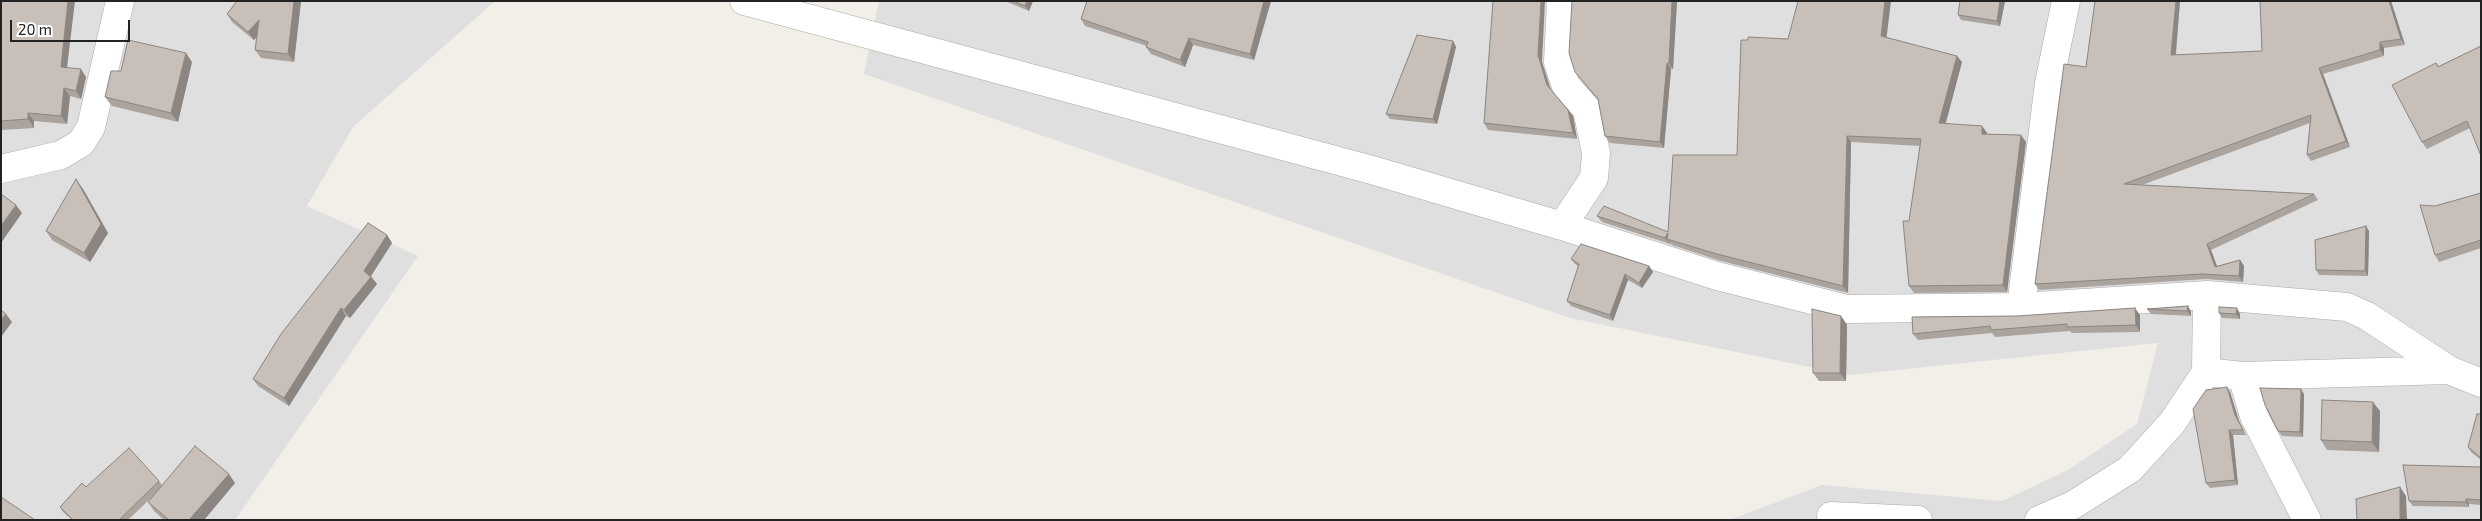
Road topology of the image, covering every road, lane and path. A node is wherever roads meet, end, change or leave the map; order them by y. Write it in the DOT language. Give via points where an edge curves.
graph roads {
  1 [pos="120,1"];
  2 [pos="744,1"];
  3 [pos="1560,1"];
  4 [pos="2066,1"];
  5 [pos="1,169"];
  6 [pos="1562,226"];
  7 [pos="2207,295"];
  8 [pos="2021,307"];
  9 [pos="2449,370"];
  10 [pos="2206,372"];
  11 [pos="2242,376"];
  12 [pos="2481,383"];
  13 [pos="1831,516"];
  14 [pos="1918,520"];
  15 [pos="2039,520"];
  16 [pos="2306,520"];
  1 -- 5 [label="street" via="91,127 81,143 60,155"];
  2 -- 6 [label="street" via="1372,170"];
  3 -- 6 [label="street" via="1558,62 1566,86 1587,109 1596,153 1594,178"];
  4 -- 8 [label="street" via="2049,83"];
  6 -- 8 [label="street" via="1717,276 1847,309"];
  7 -- 8 [label="street"];
  7 -- 9 [label="street" via="2347,307 2367,316"];
  7 -- 10 [label="street"];
  9 -- 11 [label="street"];
  9 -- 12 [label="street"];
  10 -- 11 [label="street"];
  10 -- 15 [label="street" via="2172,423 2130,469 2073,505"];
  11 -- 16 [label="street" via="2254,416"];
  13 -- 14 [label="street"];
}
